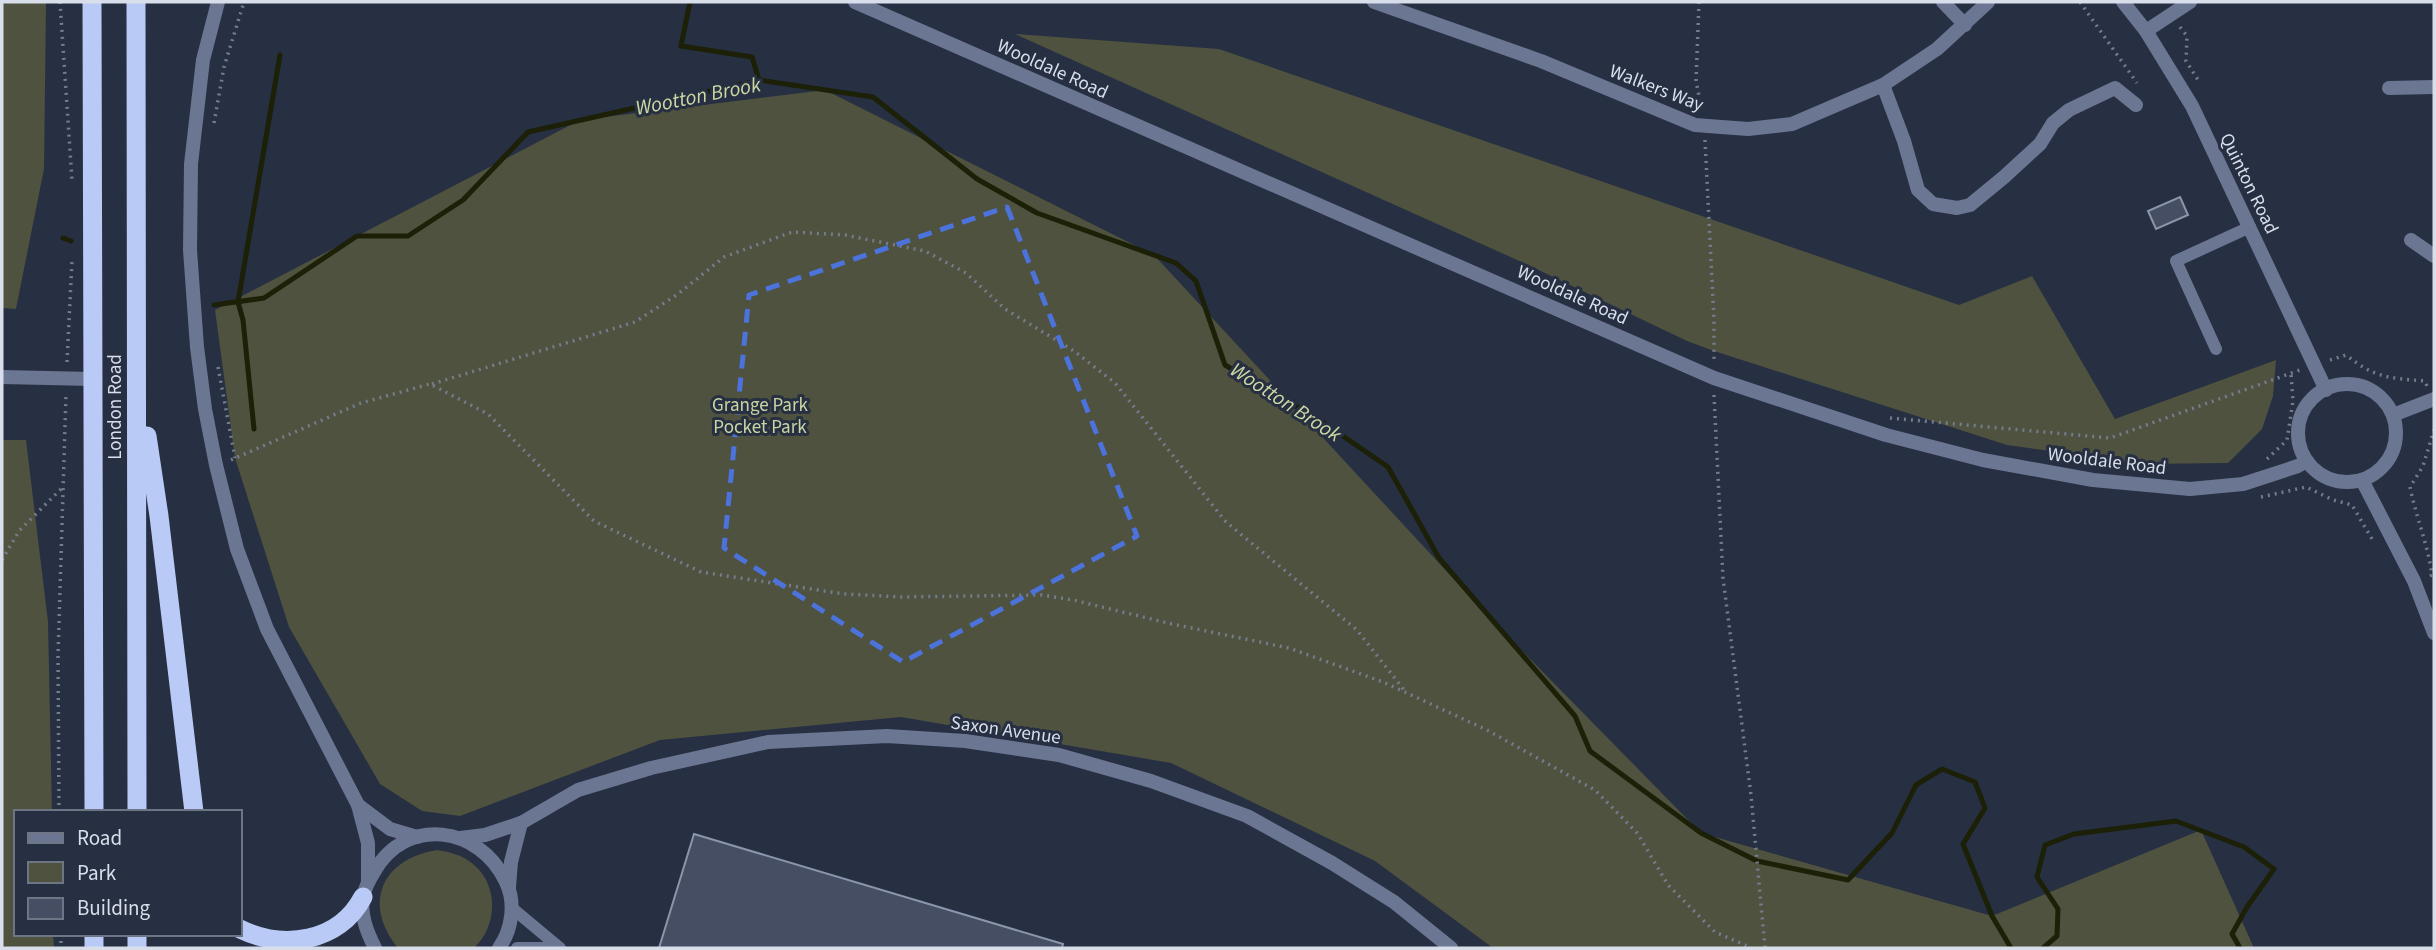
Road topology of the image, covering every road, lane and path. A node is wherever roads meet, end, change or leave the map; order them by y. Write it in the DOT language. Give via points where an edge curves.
graph roads {
  1 [pos="60,2"];
  2 [pos="92,2"];
  3 [pos="136,2"];
  4 [pos="218,2"];
  5 [pos="244,2"];
  6 [pos="856,2"];
  7 [pos="1699,2"];
  8 [pos="1943,2"];
  9 [pos="1987,2"];
  10 [pos="2123,2"];
  11 [pos="2190,2"];
  12 [pos="1381,3"];
  13 [pos="2082,3"];
  14 [pos="2170,15"];
  15 [pos="1965,25"];
  16 [pos="2146,31"];
  17 [pos="2200,83"];
  18 [pos="1883,85"];
  19 [pos="2434,87"];
  20 [pos="2389,88"];
  21 [pos="2139,99"];
  22 [pos="1704,126"];
  23 [pos="212,131"];
  24 [pos="72,189"];
  25 [pos="2250,227"];
  26 [pos="2411,240"];
  27 [pos="72,255"];
  28 [pos="2434,256"];
  29 [pos="2216,349"];
  30 [pos="217,360"];
  31 [pos="2314,365"];
  32 [pos="137,373"];
  33 [pos="2291,374"];
  34 [pos="2,377"];
  35 [pos="1714,378"];
  36 [pos="67,379"];
  37 [pos="92,379"];
  38 [pos="430,384"];
  39 [pos="2326,390"];
  40 [pos="2433,400"];
  41 [pos="2393,415"];
  42 [pos="1881,417"];
  43 [pos="241,457"];
  44 [pos="235,458"];
  45 [pos="2307,461"];
  46 [pos="2258,462"];
  47 [pos="2362,480"];
  48 [pos="62,488"];
  49 [pos="2,560"];
  50 [pos="2434,633"];
  51 [pos="1406,693"];
  52 [pos="358,805"];
  53 [pos="60,810"];
  54 [pos="94,810"];
  55 [pos="137,810"];
  56 [pos="194,810"];
  57 [pos="521,823"];
  58 [pos="417,837"];
  59 [pos="460,838"];
  60 [pos="509,888"];
  61 [pos="365,890"];
  62 [pos="512,908"];
  63 [pos="242,930"];
  64 [pos="375,948"];
  65 [pos="499,948"];
  66 [pos="517,948"];
  67 [pos="545,948"];
  68 [pos="560,948"];
  69 [pos="1451,948"];
  70 [pos="1752,948"];
  71 [pos="1765,948"];
  1 -- 24 [label="path"];
  2 -- 37 [label="highway, London Road"];
  3 -- 32 [label="highway, London Road"];
  4 -- 52 [label="street" via="203,60 191,164 190,250 205,409 237,549 267,629"];
  5 -- 23 [label="path" via="224,67"];
  6 -- 35 [label="street, Wooldale Road"];
  7 -- 22 [label="path" via="1696,81"];
  8 -- 15 [label="street"];
  9 -- 15 [label="street, Walkers Way"];
  10 -- 16 [label="street, Quinton Road"];
  11 -- 14 [label="street"];
  12 -- 22 [label="street, Walkers Way"];
  13 -- 21 [label="path"];
  14 -- 16 [label="street"];
  14 -- 17 [label="path" via="2187,36 2186,61"];
  15 -- 18 [label="street, Walkers Way"];
  16 -- 25 [label="street, Quinton Road" via="2192,106"];
  18 -- 21 [label="street" via="1918,190 1933,204 1957,208 1970,205 2004,177 2068,110 2115,88"];
  18 -- 22 [label="street, Walkers Way" via="1792,124 1748,129"];
  19 -- 20 [label="street"];
  22 -- 35 [label="path"];
  25 -- 29 [label="lane" via="2176,261"];
  25 -- 31 [label="street, Quinton Road"];
  26 -- 28 [label="street"];
  27 -- 36 [label="path"];
  30 -- 44 [label="path"];
  31 -- 33 [label="path"];
  31 -- 39 [label="street, Quinton Road"];
  31 -- 40 [label="path" via="2346,355 2366,371 2425,381"];
  32 -- 55 [label="highway, London Road"];
  32 -- 56 [label="highway"];
  33 -- 42 [label="path" via="2110,438"];
  33 -- 46 [label="path" via="2292,419 2287,440"];
  34 -- 36 [label="street"];
  35 -- 45 [label="street, Wooldale Road" via="1886,435 1983,460 2093,480 2190,489 2244,484"];
  35 -- 71 [label="path" via="1723,578"];
  36 -- 37 [label="street"];
  36 -- 48 [label="path"];
  37 -- 54 [label="highway, London Road"];
  38 -- 43 [label="path" via="361,403"];
  38 -- 51 [label="path" via="488,414 594,521 701,572 844,594 1042,595 1073,600 1289,648"];
  38 -- 51 [label="path" via="635,323 724,257 792,232 845,235 925,251 966,274 1004,309 1074,351 1115,383 1226,522 1357,630"];
  39 -- 41 [label="street" via="2338,384 2356,384 2372,390"];
  39 -- 45 [label="street" via="2316,394 2304,409 2298,428"];
  40 -- 41 [label="street"];
  41 -- 47 [label="street" via="2396,437 2391,455"];
  45 -- 47 [label="street" via="2324,476"];
  47 -- 50 [label="street" via="2414,581"];
  48 -- 49 [label="path" via="19,531"];
  48 -- 53 [label="path"];
  51 -- 70 [label="path" via="1487,730 1595,790 1638,834 1668,885 1715,932"];
  52 -- 58 [label="street" via="390,829"];
  52 -- 61 [label="street" via="368,843"];
  57 -- 59 [label="street, Saxon Avenue"];
  57 -- 60 [label="street"];
  57 -- 69 [label="street, Saxon Avenue" via="578,790 768,742 887,736 965,741 1059,755 1151,781 1247,816 1394,902"];
  58 -- 59 [label="street"];
  58 -- 61 [label="street" via="379,862"];
  59 -- 60 [label="street" via="489,855"];
  60 -- 62 [label="street"];
  61 -- 63 [label="highway" via="342,926 319,939 276,945 255,940"];
  61 -- 64 [label="street" via="367,931"];
  62 -- 65 [label="street"];
  62 -- 68 [label="lane"];
  66 -- 67 [label="lane"];
}
